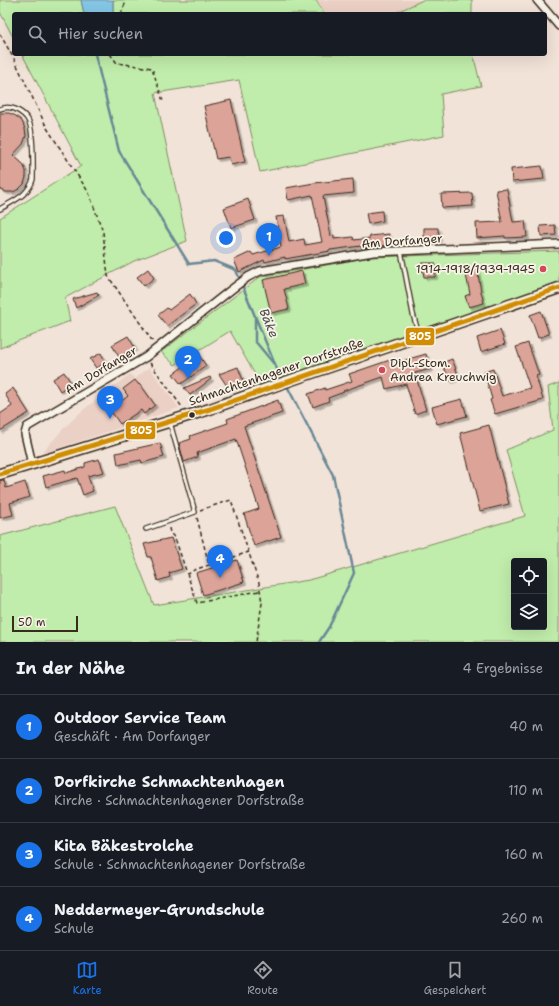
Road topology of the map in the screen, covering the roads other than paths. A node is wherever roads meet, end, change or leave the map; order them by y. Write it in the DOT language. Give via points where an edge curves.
graph roads {
  1 [pos="538,0"];
  2 [pos="559,26"];
  3 [pos="0,109"];
  4 [pos="0,209"];
  5 [pos="559,244"];
  6 [pos="401,251"];
  7 [pos="559,288"];
  8 [pos="419,336"];
  9 [pos="170,422"];
  10 [pos="32,464"];
  11 [pos="0,474"];
  12 [pos="146,529"];
  1 -- 2 [label="street"];
  3 -- 4 [label="lane" via="5,107 18,110 29,121 33,179 31,187 25,193"];
  5 -- 6 [label="street, Am Dorfanger"];
  6 -- 8 [label="lane"];
  6 -- 10 [label="street, Am Dorfanger" via="374,252 260,271 248,277 146,357 27,427 25,434"];
  7 -- 8 [label="main road, Schmachtenhagener Dorfstraße"];
  8 -- 9 [label="main road, Schmachtenhagener Dorfstraße"];
  9 -- 10 [label="main road, Schmachtenhagener Dorfstraße"];
  9 -- 12 [label="lane" via="195,512"];
  10 -- 11 [label="main road, Schmachtenhagener Dorfstraße"];
}
